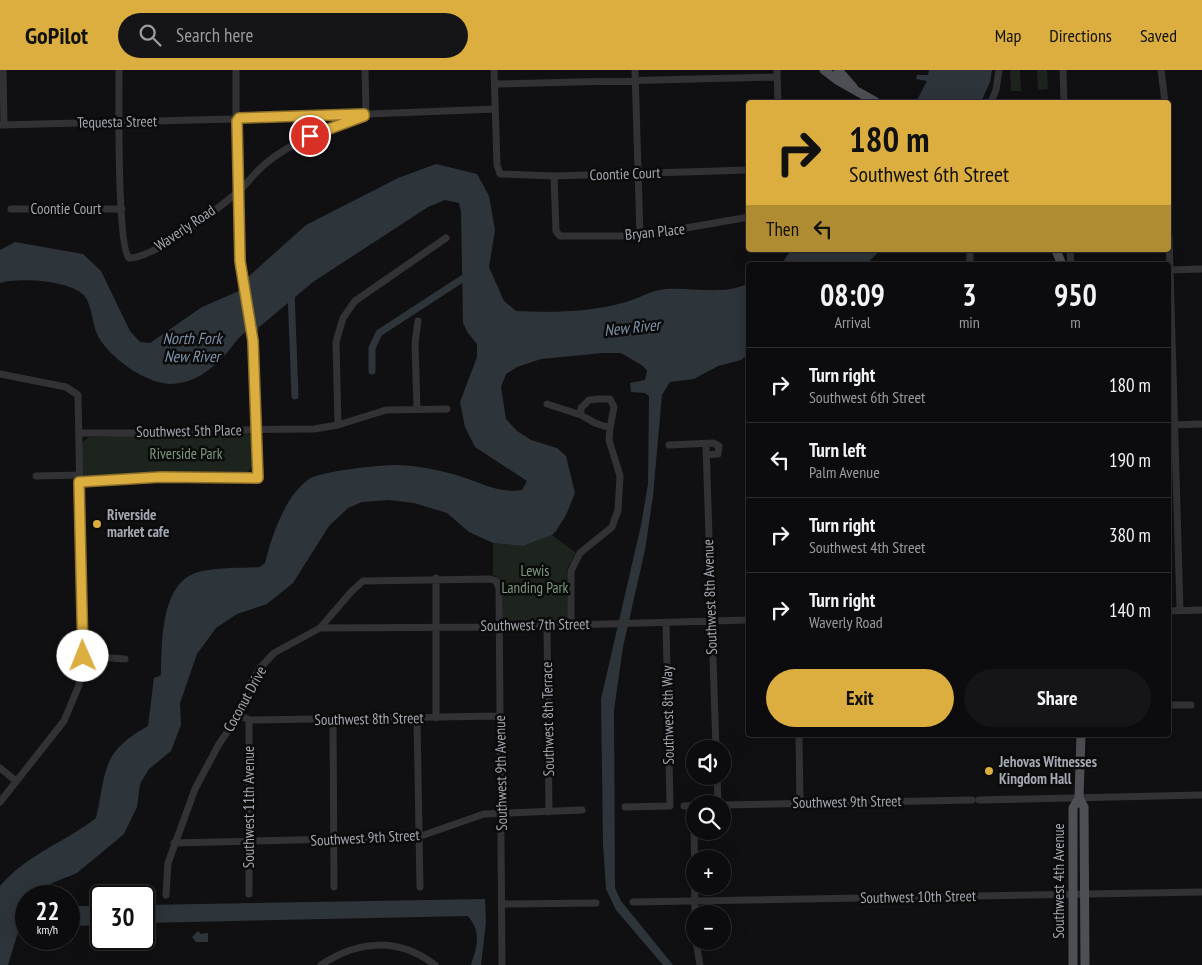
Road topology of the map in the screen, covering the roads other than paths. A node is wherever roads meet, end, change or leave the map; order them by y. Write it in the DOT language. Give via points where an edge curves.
graph roads {
  1 [pos="3,70"];
  2 [pos="119,70"];
  3 [pos="236,70"];
  4 [pos="365,70"];
  5 [pos="494,70"];
  6 [pos="635,70"];
  7 [pos="824,70"];
  8 [pos="838,70"];
  9 [pos="999,70"];
  10 [pos="1063,70"];
  11 [pos="1161,70"];
  12 [pos="777,74"];
  13 [pos="636,80"];
  14 [pos="494,84"];
  15 [pos="857,90"];
  16 [pos="778,100"];
  17 [pos="873,100"];
  18 [pos="992,100"];
  19 [pos="1064,100"];
  20 [pos="1165,100"];
  21 [pos="495,109"];
  22 [pos="366,114"];
  23 [pos="236,119"];
  24 [pos="120,122"];
  25 [pos="2,124"];
  26 [pos="746,170"];
  27 [pos="638,174"];
  28 [pos="554,176"];
  29 [pos="239,191"];
  30 [pos="11,209"];
  31 [pos="122,209"];
  32 [pos="746,218"];
  33 [pos="640,236"];
  34 [pos="446,238"];
  35 [pos="1202,269"];
  36 [pos="1171,270"];
  37 [pos="418,321"];
  38 [pos="1171,373"];
  39 [pos="0,374"];
  40 [pos="547,404"];
  41 [pos="417,409"];
  42 [pos="447,409"];
  43 [pos="581,415"];
  44 [pos="1202,424"];
  45 [pos="338,425"];
  46 [pos="1172,425"];
  47 [pos="610,428"];
  48 [pos="257,430"];
  49 [pos="79,433"];
  50 [pos="669,445"];
  51 [pos="706,445"];
  52 [pos="706,455"];
  53 [pos="36,476"];
  54 [pos="79,479"];
  55 [pos="436,578"];
  56 [pos="496,581"];
  57 [pos="1180,610"];
  58 [pos="1202,610"];
  59 [pos="1171,611"];
  60 [pos="746,620"];
  61 [pos="711,621"];
  62 [pos="666,623"];
  63 [pos="571,625"];
  64 [pos="547,626"];
  65 [pos="435,627"];
  66 [pos="500,627"];
  67 [pos="320,628"];
  68 [pos="83,656"];
  69 [pos="125,659"];
  70 [pos="1171,705"];
  71 [pos="1191,705"];
  72 [pos="239,715"];
  73 [pos="500,716"];
  74 [pos="417,718"];
  75 [pos="436,718"];
  76 [pos="249,720"];
  77 [pos="333,720"];
  78 [pos="799,737"];
  79 [pos="1081,737"];
  80 [pos="716,740"];
  81 [pos="0,768"];
  82 [pos="16,781"];
  83 [pos="1202,795"];
  84 [pos="1079,798"];
  85 [pos="0,802"];
  86 [pos="800,803"];
  87 [pos="731,805"];
  88 [pos="625,807"];
  89 [pos="582,810"];
  90 [pos="501,812"];
  91 [pos="549,812"];
  92 [pos="418,837"];
  93 [pos="334,840"];
  94 [pos="694,840"];
  95 [pos="250,842"];
  96 [pos="174,843"];
  97 [pos="334,887"];
  98 [pos="420,887"];
  99 [pos="1202,892"];
  100 [pos="249,894"];
  101 [pos="1073,894"];
  102 [pos="1084,894"];
  103 [pos="166,895"];
  104 [pos="693,901"];
  105 [pos="633,902"];
  106 [pos="596,903"];
  107 [pos="502,904"];
  108 [pos="693,905"];
  109 [pos="698,950"];
  110 [pos="321,965"];
  111 [pos="435,965"];
  112 [pos="502,965"];
  113 [pos="700,965"];
  114 [pos="1074,965"];
  115 [pos="1085,965"];
  1 -- 25 [label="street"];
  2 -- 24 [label="street"];
  3 -- 23 [label="street"];
  4 -- 22 [label="street"];
  5 -- 14 [label="street"];
  6 -- 13 [label="street"];
  7 -- 15 [label="main road"];
  8 -- 15 [label="main road"];
  9 -- 18 [label="street"];
  10 -- 19 [label="street"];
  11 -- 20 [label="street"];
  12 -- 13 [label="street"];
  12 -- 16 [label="street"];
  13 -- 14 [label="street"];
  13 -- 27 [label="street"];
  14 -- 21 [label="street"];
  15 -- 17 [label="main road"];
  21 -- 22 [label="street"];
  21 -- 28 [label="street, Coontie Court" via="500,174"];
  22 -- 23 [label="street, Tequesta Street"];
  22 -- 29 [label="street, Waverly Road" via="298,142 265,163"];
  23 -- 24 [label="street, Tequesta Street"];
  23 -- 29 [label="street"];
  24 -- 25 [label="street, Tequesta Street"];
  24 -- 31 [label="street"];
  26 -- 27 [label="street, Coontie Court"];
  27 -- 28 [label="street, Coontie Court"];
  27 -- 33 [label="street"];
  28 -- 33 [label="street, Bryan Place" via="556,231 560,236"];
  29 -- 31 [label="street, Waverly Road" via="169,242 129,258 125,251"];
  29 -- 48 [label="street" via="240,261 251,329"];
  30 -- 31 [label="street, Coontie Court"];
  32 -- 33 [label="street, Bryan Place"];
  34 -- 45 [label="street" via="355,301 343,318 336,342"];
  35 -- 36 [label="street"];
  37 -- 41 [label="street" via="415,343"];
  38 -- 46 [label="street"];
  39 -- 49 [label="street" via="73,391 78,395"];
  40 -- 43 [label="street"];
  41 -- 42 [label="street, Southwest 5th Place"];
  41 -- 45 [label="street, Southwest 5th Place" via="380,411"];
  43 -- 47 [label="street"];
  43 -- 47 [label="street" via="581,408 589,400 610,400 614,407"];
  44 -- 46 [label="street"];
  45 -- 48 [label="street, Southwest 5th Place" via="314,429"];
  46 -- 57 [label="street"];
  47 -- 63 [label="street" via="608,440 620,476 618,510 612,527 580,553 572,571"];
  48 -- 49 [label="street, Southwest 5th Place"];
  48 -- 54 [label="street" via="258,478"];
  49 -- 54 [label="street"];
  50 -- 51 [label="street"];
  51 -- 52 [label="street, Southwest 8th Avenue"];
  51 -- 52 [label="street" via="715,443 720,448 718,454"];
  52 -- 61 [label="street, Southwest 8th Avenue"];
  53 -- 54 [label="street"];
  54 -- 68 [label="street"];
  55 -- 56 [label="street, Coconut Drive"];
  55 -- 65 [label="street"];
  55 -- 67 [label="street, Coconut Drive" via="363,581"];
  56 -- 66 [label="street, Southwest 9th Avenue"];
  57 -- 58 [label="street"];
  57 -- 59 [label="street"];
  60 -- 61 [label="street, Southwest 7th Street"];
  61 -- 62 [label="street, Southwest 7th Street"];
  61 -- 80 [label="street, Southwest 8th Avenue"];
  62 -- 63 [label="street, Southwest 7th Street"];
  62 -- 88 [label="street, Southwest 8th Way" via="670,806"];
  63 -- 64 [label="street, Southwest 7th Street"];
  64 -- 66 [label="street, Southwest 7th Street"];
  64 -- 91 [label="street, Southwest 8th Terrace"];
  65 -- 66 [label="street, Southwest 7th Street"];
  65 -- 67 [label="street, Southwest 7th Street"];
  65 -- 75 [label="street"];
  66 -- 73 [label="street, Southwest 9th Avenue"];
  67 -- 72 [label="street, Coconut Drive" via="274,653 260,668 250,684"];
  68 -- 69 [label="street"];
  68 -- 82 [label="street" via="79,685 64,721"];
  70 -- 71 [label="street"];
  72 -- 76 [label="street, Southwest 8th Street"];
  72 -- 96 [label="street, Coconut Drive" via="195,789"];
  73 -- 75 [label="street, Southwest 8th Street"];
  73 -- 90 [label="street, Southwest 9th Avenue"];
  74 -- 75 [label="street, Southwest 8th Street"];
  74 -- 77 [label="street, Southwest 8th Street"];
  74 -- 92 [label="street"];
  76 -- 77 [label="street, Southwest 8th Street"];
  76 -- 95 [label="street, Southwest 11th Avenue"];
  77 -- 93 [label="street"];
  78 -- 86 [label="street"];
  79 -- 84 [label="main road, Southwest 4th Avenue"];
  81 -- 82 [label="street"];
  82 -- 85 [label="street"];
  83 -- 84 [label="street, Southwest 9th Street"];
  84 -- 86 [label="street, Southwest 9th Street"];
  84 -- 101 [label="main road, Southwest 4th Avenue" via="1073,808"];
  84 -- 102 [label="main road, Southwest 4th Avenue" via="1084,807"];
  86 -- 87 [label="street, Southwest 9th Street"];
  89 -- 91 [label="street, Southwest 9th Street"];
  90 -- 91 [label="street, Southwest 9th Street"];
  90 -- 92 [label="street, Southwest 9th Street" via="484,814"];
  90 -- 107 [label="street, Southwest 9th Avenue"];
  92 -- 93 [label="street, Southwest 9th Street"];
  92 -- 98 [label="street"];
  93 -- 95 [label="street, Southwest 9th Street"];
  93 -- 97 [label="street"];
  94 -- 104 [label="street"];
  95 -- 96 [label="street, Southwest 9th Street"];
  95 -- 100 [label="street, Southwest 11th Avenue"];
  96 -- 103 [label="street, Coconut Drive" via="168,863"];
  99 -- 102 [label="street, Southwest 10th Street"];
  101 -- 102 [label="street, Southwest 10th Street"];
  101 -- 104 [label="street, Southwest 10th Street"];
  101 -- 114 [label="main road, Southwest 4th Avenue"];
  102 -- 115 [label="main road, Southwest 4th Avenue"];
  104 -- 105 [label="street, Southwest 10th Street"];
  104 -- 108 [label="street"];
  106 -- 107 [label="street"];
  107 -- 112 [label="street, Southwest 9th Avenue"];
  109 -- 113 [label="street"];
  110 -- 111 [label="street" via="351,948 385,945 415,953"];
}
